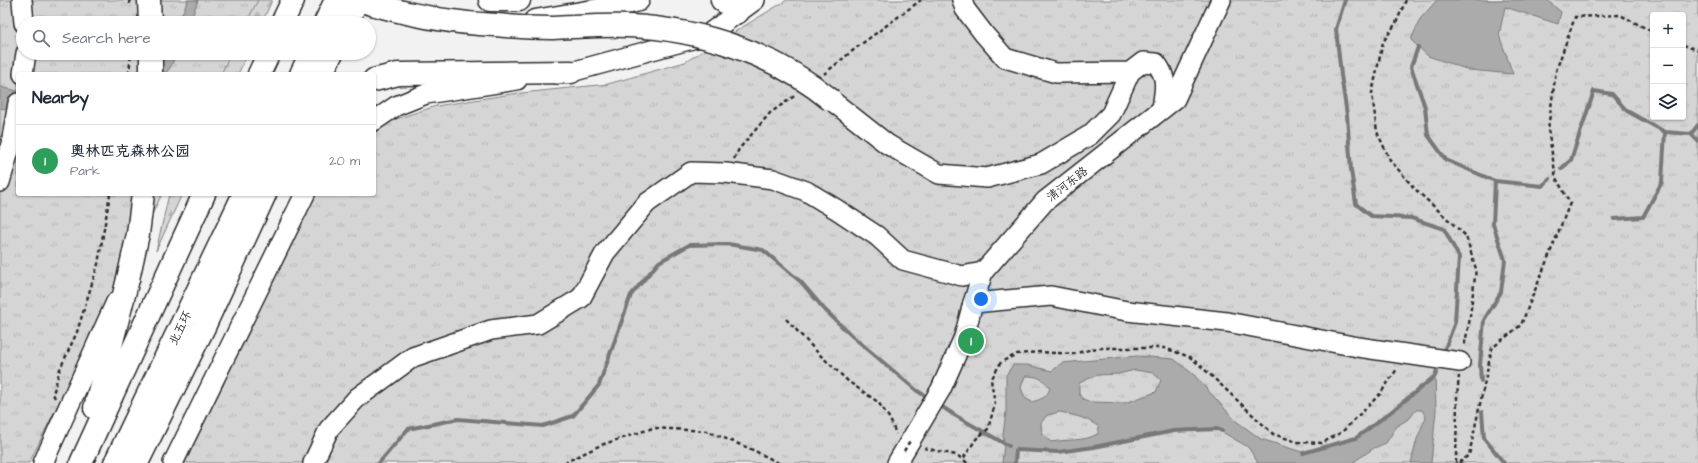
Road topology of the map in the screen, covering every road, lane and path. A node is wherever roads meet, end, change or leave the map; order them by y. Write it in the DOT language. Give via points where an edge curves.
graph roads {
  1 [pos="22,0"];
  2 [pos="149,0"];
  3 [pos="293,0"];
  4 [pos="336,0"];
  5 [pos="358,0"];
  6 [pos="490,0"];
  7 [pos="519,0"];
  8 [pos="638,0"];
  9 [pos="962,0"];
  10 [pos="1221,0"];
  11 [pos="1406,0"];
  12 [pos="738,4"];
  13 [pos="23,16"];
  14 [pos="150,16"];
  15 [pos="285,16"];
  16 [pos="328,16"];
  17 [pos="350,16"];
  18 [pos="496,25"];
  19 [pos="1650,30"];
  20 [pos="1686,46"];
  21 [pos="1698,50"];
  22 [pos="25,60"];
  23 [pos="130,60"];
  24 [pos="151,60"];
  25 [pos="266,60"];
  26 [pos="308,60"];
  27 [pos="329,60"];
  28 [pos="23,72"];
  29 [pos="129,72"];
  30 [pos="151,72"];
  31 [pos="260,72"];
  32 [pos="302,72"];
  33 [pos="323,72"];
  34 [pos="571,72"];
  35 [pos="1130,72"];
  36 [pos="376,80"];
  37 [pos="831,100"];
  38 [pos="1162,109"];
  39 [pos="16,115"];
  40 [pos="376,120"];
  41 [pos="0,182"];
  42 [pos="110,196"];
  43 [pos="143,196"];
  44 [pos="203,196"];
  45 [pos="243,196"];
  46 [pos="264,196"];
  47 [pos="304,196"];
  48 [pos="983,272"];
  49 [pos="128,279"];
  50 [pos="973,304"];
  51 [pos="786,319"];
  52 [pos="1408,354"];
  53 [pos="1447,360"];
  54 [pos="65,413"];
  55 [pos="906,446"];
  56 [pos="964,459"];
  57 [pos="82,462"];
  58 [pos="43,463"];
  59 [pos="115,463"];
  60 [pos="137,463"];
  61 [pos="173,463"];
  62 [pos="313,463"];
  63 [pos="564,463"];
  64 [pos="779,463"];
  65 [pos="967,463"];
  66 [pos="1456,463"];
  67 [pos="1459,463"];
  1 -- 13 [label="street"];
  2 -- 14 [label="main road"];
  3 -- 15 [label="main road"];
  4 -- 16 [label="main road"];
  5 -- 17 [label="main road"];
  5 -- 18 [label="main road" via="414,15 471,24"];
  6 -- 7 [label="main road"];
  8 -- 18 [label="main road, bridge" via="592,12"];
  9 -- 35 [label="street" via="984,34 1005,58 1056,74"];
  10 -- 38 [label="street, 清河东路" via="1175,99"];
  11 -- 53 [label="path" via="1396,23 1383,42 1372,93 1377,132 1390,160 1410,183 1466,236 1476,269 1469,324"];
  12 -- 34 [label="street" via="708,35"];
  18 -- 37 [label="main road, bridge" via="553,28 628,26 683,32 732,45 767,59 800,77"];
  19 -- 67 [label="path" via="1620,15 1575,17 1556,71 1548,129 1556,178 1570,203 1522,325 1492,348 1469,455"];
  20 -- 21 [label="path"];
  22 -- 28 [label="street"];
  23 -- 29 [label="path"];
  24 -- 30 [label="main road"];
  25 -- 31 [label="main road"];
  26 -- 32 [label="main road"];
  27 -- 33 [label="main road"];
  34 -- 36 [label="main road" via="398,74"];
  34 -- 40 [label="street" via="426,94 396,106"];
  35 -- 37 [label="street" via="1111,114 1090,135 1041,164 987,178 940,174 886,144"];
  35 -- 38 [label="street" via="1143,62 1156,63 1165,80"];
  38 -- 48 [label="street, 清河东路" via="1045,201"];
  39 -- 41 [label="street"];
  42 -- 54 [label="path" via="98,264 53,394 58,408"];
  43 -- 49 [label="main road"];
  44 -- 57 [label="main road"];
  45 -- 59 [label="main road, 北五环"];
  46 -- 60 [label="main road" via="204,327"];
  47 -- 61 [label="street"];
  48 -- 50 [label="street, 清河东路"];
  48 -- 62 [label="street" via="962,276 903,260 877,236 836,208 806,191 773,179 691,172 647,203 605,253 581,298 538,324 491,330 413,357 357,398 329,429"];
  49 -- 54 [label="street" via="113,306"];
  49 -- 57 [label="main road"];
  50 -- 52 [label="street" via="1051,296 1127,311 1227,322"];
  50 -- 55 [label="street, 清河东路" via="964,337 941,390"];
  51 -- 55 [label="path" via="849,382 878,402"];
  52 -- 53 [label="street"];
  52 -- 56 [label="path" via="1380,394 1342,432 1322,443 1297,442 1273,434 1190,357 1164,348 1097,348 1073,354 1018,354 1001,362 992,380 995,404 988,429 976,438"];
  53 -- 66 [label="path" via="1456,396"];
  54 -- 58 [label="street"];
  55 -- 56 [label="path" via="956,455"];
  56 -- 65 [label="path"];
  63 -- 64 [label="path" via="601,445 653,428 707,431"];
}
